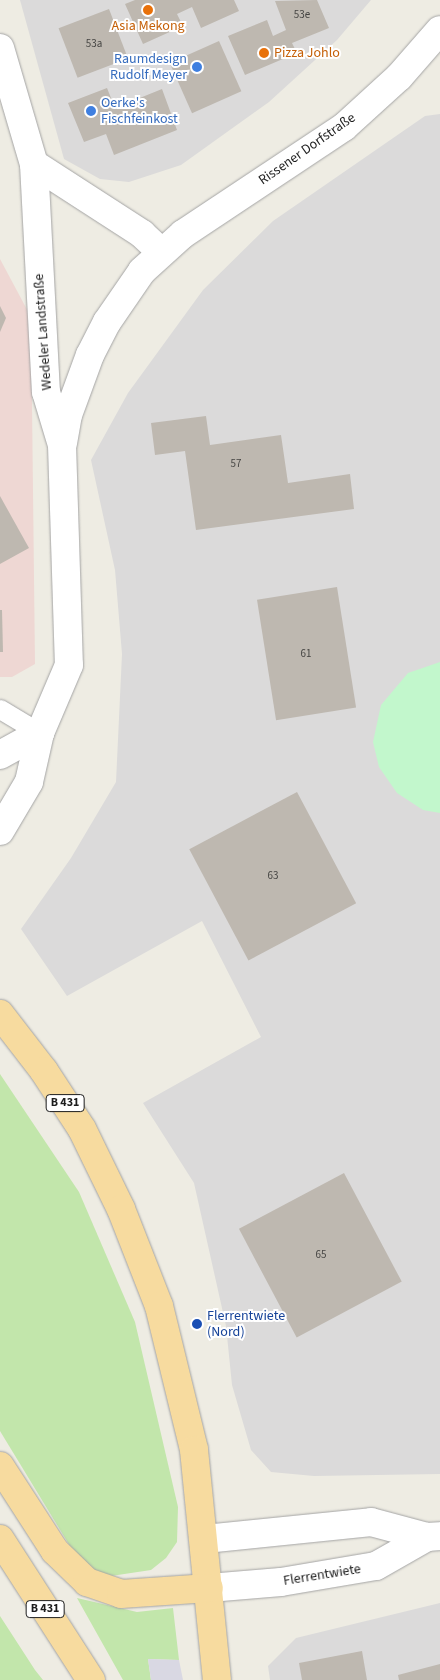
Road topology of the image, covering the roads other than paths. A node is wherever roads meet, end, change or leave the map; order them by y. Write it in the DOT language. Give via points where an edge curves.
graph roads {
  1 [pos="440,30"];
  2 [pos="0,48"];
  3 [pos="34,164"];
  4 [pos="161,252"];
  5 [pos="62,445"];
  6 [pos="0,709"];
  7 [pos="40,733"];
  8 [pos="0,755"];
  9 [pos="0,831"];
  10 [pos="0,1014"];
  11 [pos="0,1466"];
  12 [pos="434,1536"];
  13 [pos="0,1539"];
  14 [pos="205,1539"];
  15 [pos="209,1588"];
  16 [pos="90,1680"];
  17 [pos="218,1680"];
  1 -- 4 [label="street, Rissener Dorfstraße" via="398,77 344,127 238,196"];
  2 -- 3 [label="street, Wedeler Landstraße"];
  3 -- 4 [label="street" via="142,234"];
  3 -- 5 [label="street, Wedeler Landstraße" via="46,392"];
  4 -- 5 [label="street, Rissener Dorfstraße" via="129,286 106,322 68,415"];
  5 -- 7 [label="street, Wedeler Landstraße" via="69,665"];
  6 -- 7 [label="lane"];
  7 -- 8 [label="street"];
  7 -- 9 [label="street, Wedeler Landstraße" via="29,782"];
  10 -- 14 [label="main road, B 431" via="44,1071 82,1130 119,1204 159,1306 194,1450"];
  11 -- 15 [label="main road" via="56,1551 86,1582 121,1594"];
  12 -- 14 [label="street, Flerrentwiete" via="371,1522"];
  12 -- 15 [label="street, Flerrentwiete" via="376,1566 281,1582"];
  13 -- 16 [label="main road, B 431"];
  14 -- 15 [label="main road, B 431"];
  15 -- 17 [label="main road, B 431"];
}
